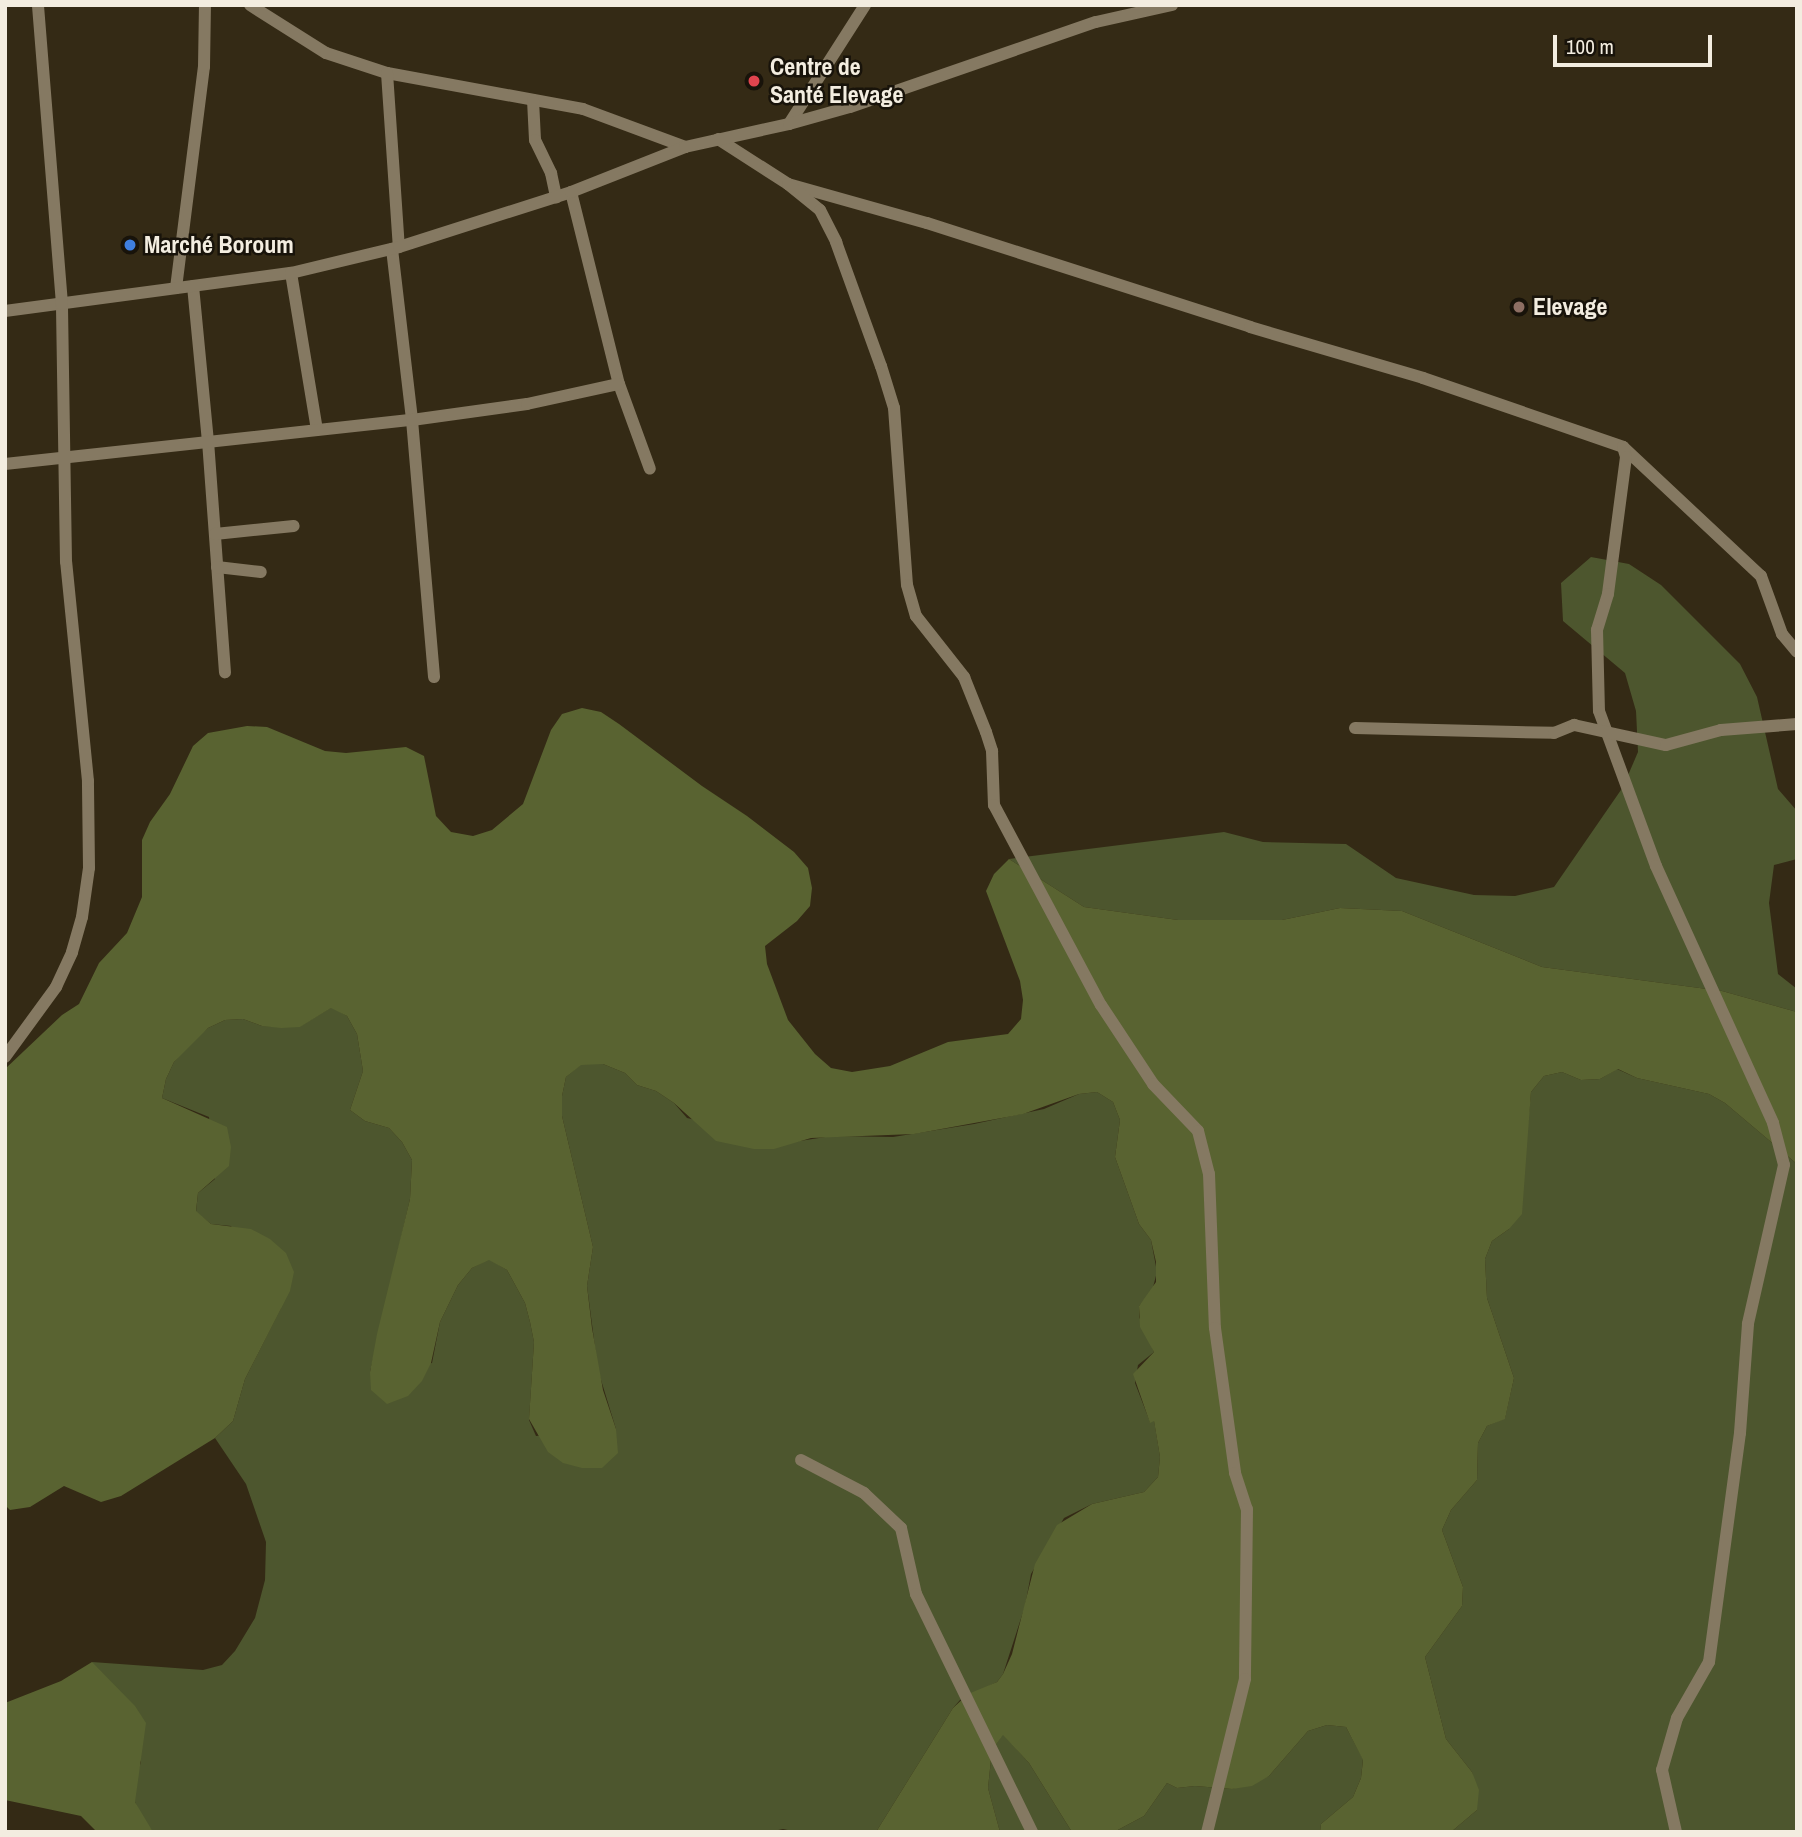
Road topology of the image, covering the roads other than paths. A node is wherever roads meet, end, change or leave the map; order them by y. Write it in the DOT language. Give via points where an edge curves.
graph roads {
  1 [pos="38,5"];
  2 [pos="205,5"];
  3 [pos="250,5"];
  4 [pos="865,5"];
  5 [pos="1172,5"];
  6 [pos="387,73"];
  7 [pos="533,100"];
  8 [pos="789,124"];
  9 [pos="718,139"];
  10 [pos="685,146"];
  11 [pos="788,184"];
  12 [pos="571,192"];
  13 [pos="556,197"];
  14 [pos="395,248"];
  15 [pos="291,273"];
  16 [pos="193,286"];
  17 [pos="176,288"];
  18 [pos="62,304"];
  19 [pos="5,311"];
  20 [pos="619,384"];
  21 [pos="412,420"];
  22 [pos="317,430"];
  23 [pos="208,441"];
  24 [pos="1623,447"];
  25 [pos="66,457"];
  26 [pos="5,464"];
  27 [pos="650,469"];
  28 [pos="293,526"];
  29 [pos="215,534"];
  30 [pos="218,567"];
  31 [pos="261,572"];
  32 [pos="1797,652"];
  33 [pos="225,672"];
  34 [pos="434,677"];
  35 [pos="1797,724"];
  36 [pos="1356,729"];
  37 [pos="1607,732"];
  38 [pos="5,1057"];
  39 [pos="801,1460"];
  40 [pos="1032,1832"];
  41 [pos="1207,1832"];
  42 [pos="1676,1832"];
  1 -- 18 [label="street"];
  2 -- 17 [label="street" via="204,67"];
  3 -- 6 [label="street" via="326,53"];
  4 -- 8 [label="street"];
  5 -- 8 [label="street" via="1096,22"];
  6 -- 7 [label="street"];
  6 -- 14 [label="street"];
  7 -- 10 [label="street" via="583,110"];
  7 -- 13 [label="street" via="535,140 551,173"];
  8 -- 9 [label="street"];
  9 -- 10 [label="street"];
  9 -- 11 [label="street"];
  10 -- 12 [label="street"];
  11 -- 24 [label="street" via="1423,378"];
  11 -- 41 [label="street" via="820,210 881,366 894,408 907,585 916,616 964,677 986,732 992,751 994,805 1101,1005 1153,1084 1198,1131 1209,1174 1215,1328 1235,1473 1247,1509 1245,1679"];
  12 -- 13 [label="street"];
  12 -- 20 [label="street"];
  13 -- 14 [label="street"];
  14 -- 15 [label="street"];
  14 -- 21 [label="street"];
  15 -- 16 [label="street"];
  15 -- 22 [label="street"];
  16 -- 17 [label="street"];
  16 -- 23 [label="street"];
  17 -- 18 [label="street"];
  18 -- 19 [label="street"];
  18 -- 25 [label="street"];
  20 -- 21 [label="street" via="527,404"];
  20 -- 27 [label="street"];
  21 -- 22 [label="street"];
  21 -- 34 [label="street"];
  22 -- 23 [label="street"];
  23 -- 25 [label="street"];
  23 -- 29 [label="street"];
  24 -- 32 [label="street" via="1761,576 1782,634"];
  24 -- 37 [label="street" via="1626,457 1608,594 1597,630 1599,712"];
  25 -- 26 [label="street"];
  25 -- 38 [label="street" via="66,562 88,781 89,868 82,918 57,987"];
  28 -- 29 [label="street" via="273,520"];
  29 -- 30 [label="street"];
  30 -- 31 [label="street"];
  30 -- 33 [label="street"];
  35 -- 37 [label="street" via="1721,730 1666,745"];
  36 -- 37 [label="street" via="1554,733 1574,725"];
  37 -- 42 [label="street" via="1656,866 1773,1123 1784,1165 1748,1324 1740,1433 1709,1662 1677,1717 1662,1770"];
  39 -- 40 [label="street" via="864,1493 901,1528 916,1594"];
}
